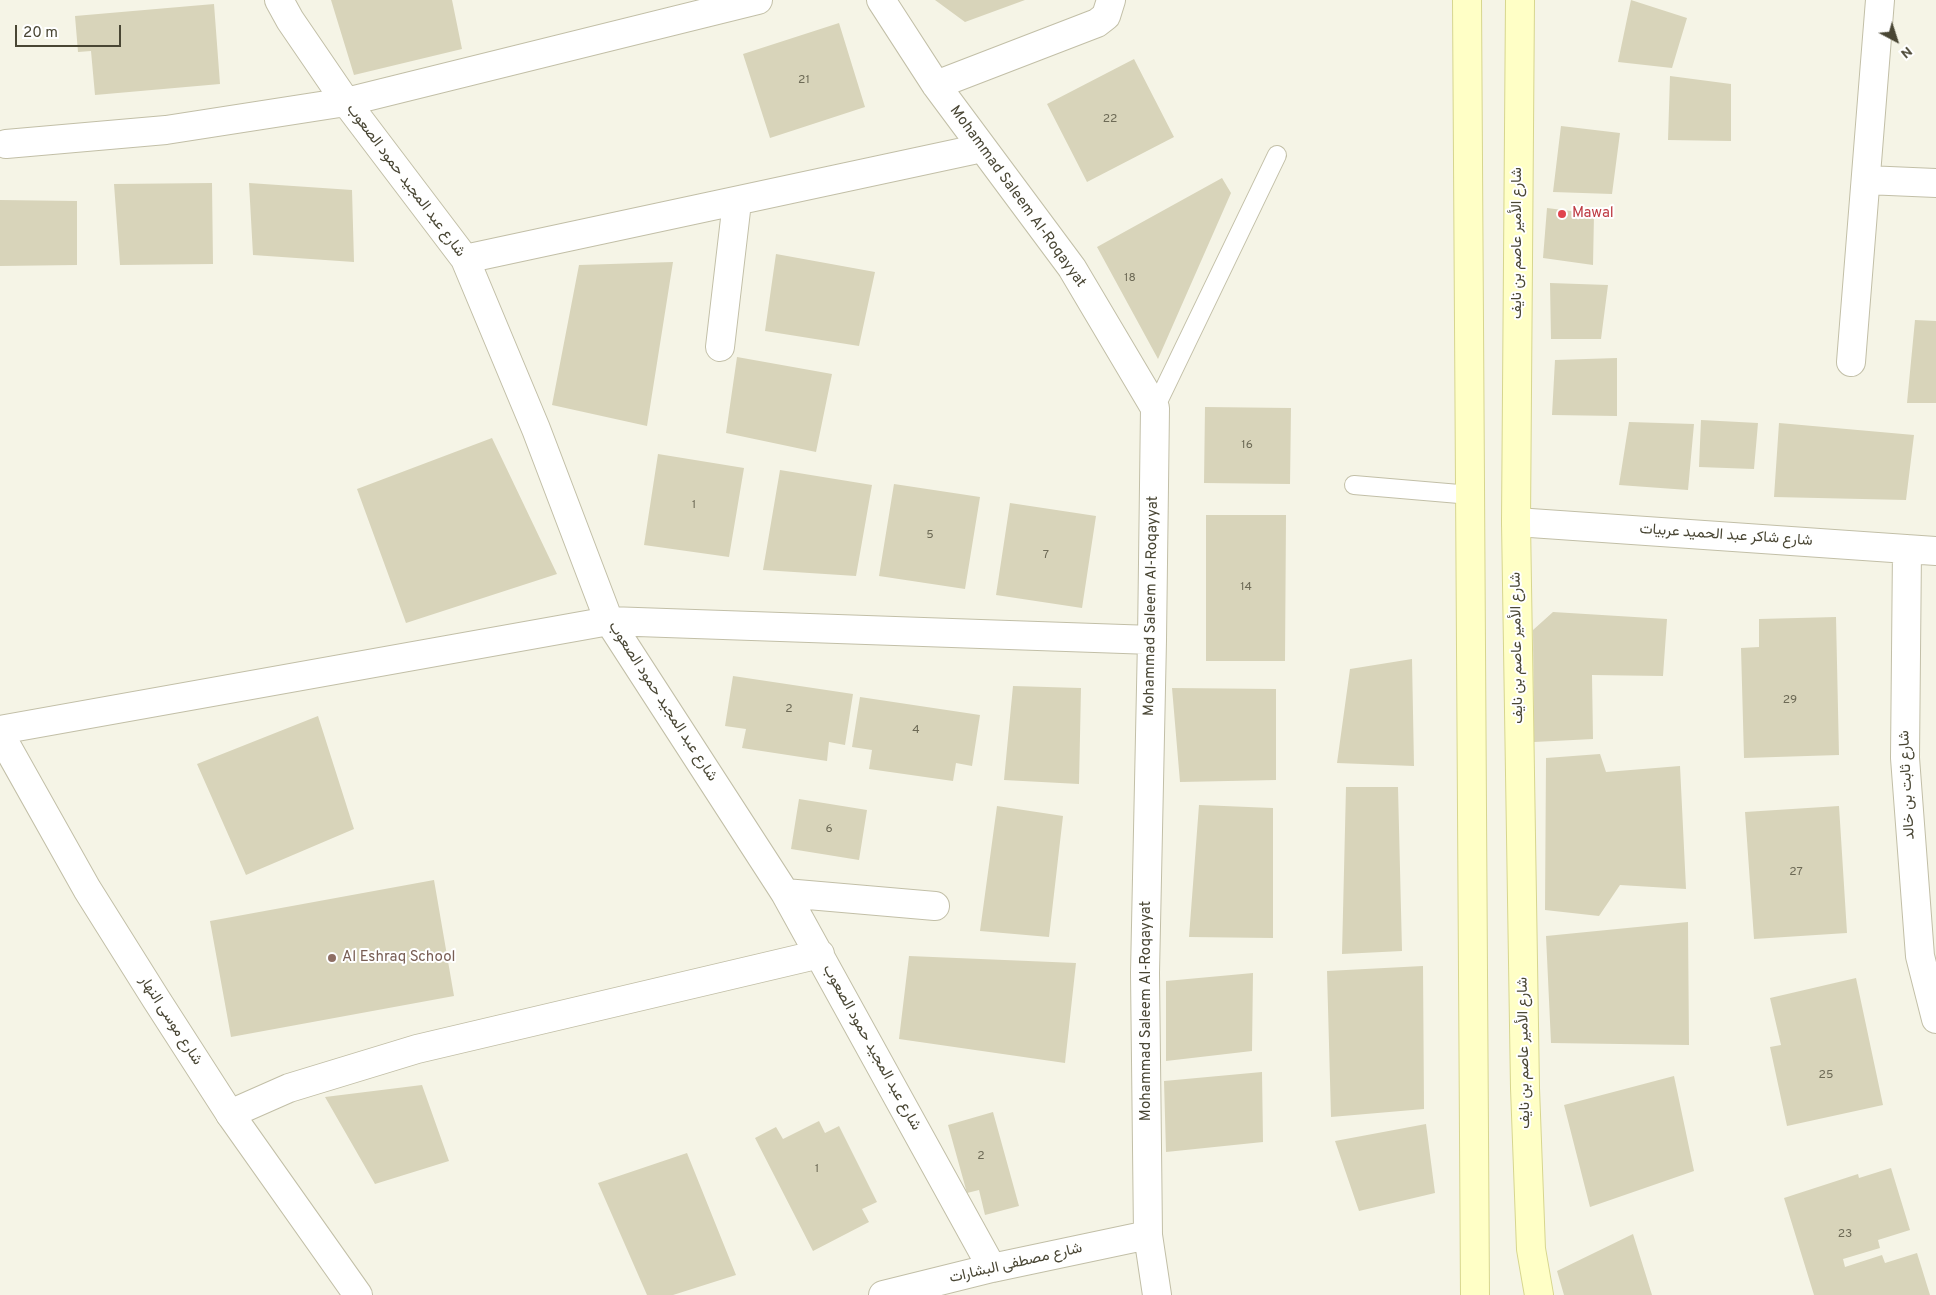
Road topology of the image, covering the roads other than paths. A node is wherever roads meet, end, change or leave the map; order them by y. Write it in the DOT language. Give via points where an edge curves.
graph roads {
  1 [pos="279,0"];
  2 [pos="758,0"];
  3 [pos="881,0"];
  4 [pos="1111,0"];
  5 [pos="1467,0"];
  6 [pos="1520,0"];
  7 [pos="1880,0"];
  8 [pos="936,85"];
  9 [pos="346,102"];
  10 [pos="6,144"];
  11 [pos="982,148"];
  12 [pos="1277,155"];
  13 [pos="1866,180"];
  14 [pos="1936,183"];
  15 [pos="737,202"];
  16 [pos="465,259"];
  17 [pos="720,347"];
  18 [pos="1851,362"];
  19 [pos="1154,408"];
  20 [pos="1354,485"];
  21 [pos="1471,495"];
  22 [pos="1516,522"];
  23 [pos="1907,549"];
  24 [pos="1936,551"];
  25 [pos="610,621"];
  26 [pos="1152,640"];
  27 [pos="0,730"];
  28 [pos="0,734"];
  29 [pos="785,893"];
  30 [pos="935,906"];
  31 [pos="820,954"];
  32 [pos="1936,1019"];
  33 [pos="230,1114"];
  34 [pos="1148,1235"];
  35 [pos="992,1268"];
  36 [pos="358,1295"];
  37 [pos="884,1295"];
  38 [pos="1157,1295"];
  39 [pos="1475,1295"];
  40 [pos="1539,1295"];
  1 -- 9 [label="street, شارع عبد المجيد حمود الصعوب"];
  2 -- 9 [label="street"];
  3 -- 8 [label="street, Mohammad Saleem Al-Roqayyat"];
  4 -- 8 [label="street" via="1106,16 1097,23"];
  5 -- 21 [label="main road"];
  6 -- 22 [label="main road, شارع الأمير عاصم بن نايف"];
  7 -- 13 [label="street"];
  8 -- 11 [label="street, Mohammad Saleem Al-Roqayyat"];
  9 -- 10 [label="street" via="166,130"];
  9 -- 16 [label="street, شارع عبد المجيد حمود الصعوب"];
  11 -- 15 [label="street"];
  11 -- 19 [label="street, Mohammad Saleem Al-Roqayyat" via="1072,268"];
  12 -- 19 [label="lane"];
  13 -- 14 [label="street"];
  13 -- 18 [label="street"];
  15 -- 16 [label="street"];
  15 -- 17 [label="street"];
  16 -- 25 [label="street, شارع عبد المجيد حمود الصعوب" via="536,429"];
  19 -- 26 [label="street, Mohammad Saleem Al-Roqayyat"];
  20 -- 21 [label="lane"];
  21 -- 39 [label="main road"];
  22 -- 23 [label="street, شارع شاكر عبد الحميد عربيات"];
  22 -- 40 [label="main road, شارع الأمير عاصم بن نايف" via="1526,1098 1531,1249"];
  23 -- 24 [label="street, شارع شاكر عبد الحميد عربيات"];
  23 -- 32 [label="street, شارع ثابت بن خالد" via="1905,758 1920,956"];
  25 -- 26 [label="street"];
  25 -- 27 [label="street"];
  25 -- 29 [label="street, شارع عبد المجيد حمود الصعوب"];
  26 -- 34 [label="street, Mohammad Saleem Al-Roqayyat" via="1145,973"];
  28 -- 33 [label="street, شارع موسى النهار" via="86,890"];
  29 -- 30 [label="street"];
  29 -- 31 [label="street, شارع عبد المجيد حمود الصعوب"];
  31 -- 33 [label="street" via="417,1049 289,1088"];
  31 -- 35 [label="street, شارع عبد المجيد حمود الصعوب"];
  33 -- 36 [label="street, شارع موسى النهار"];
  34 -- 35 [label="street, شارع مصطفى البشارات"];
  34 -- 38 [label="street, Mohammad Saleem Al-Roqayyat"];
  35 -- 37 [label="street, شارع مصطفى البشارات"];
}
